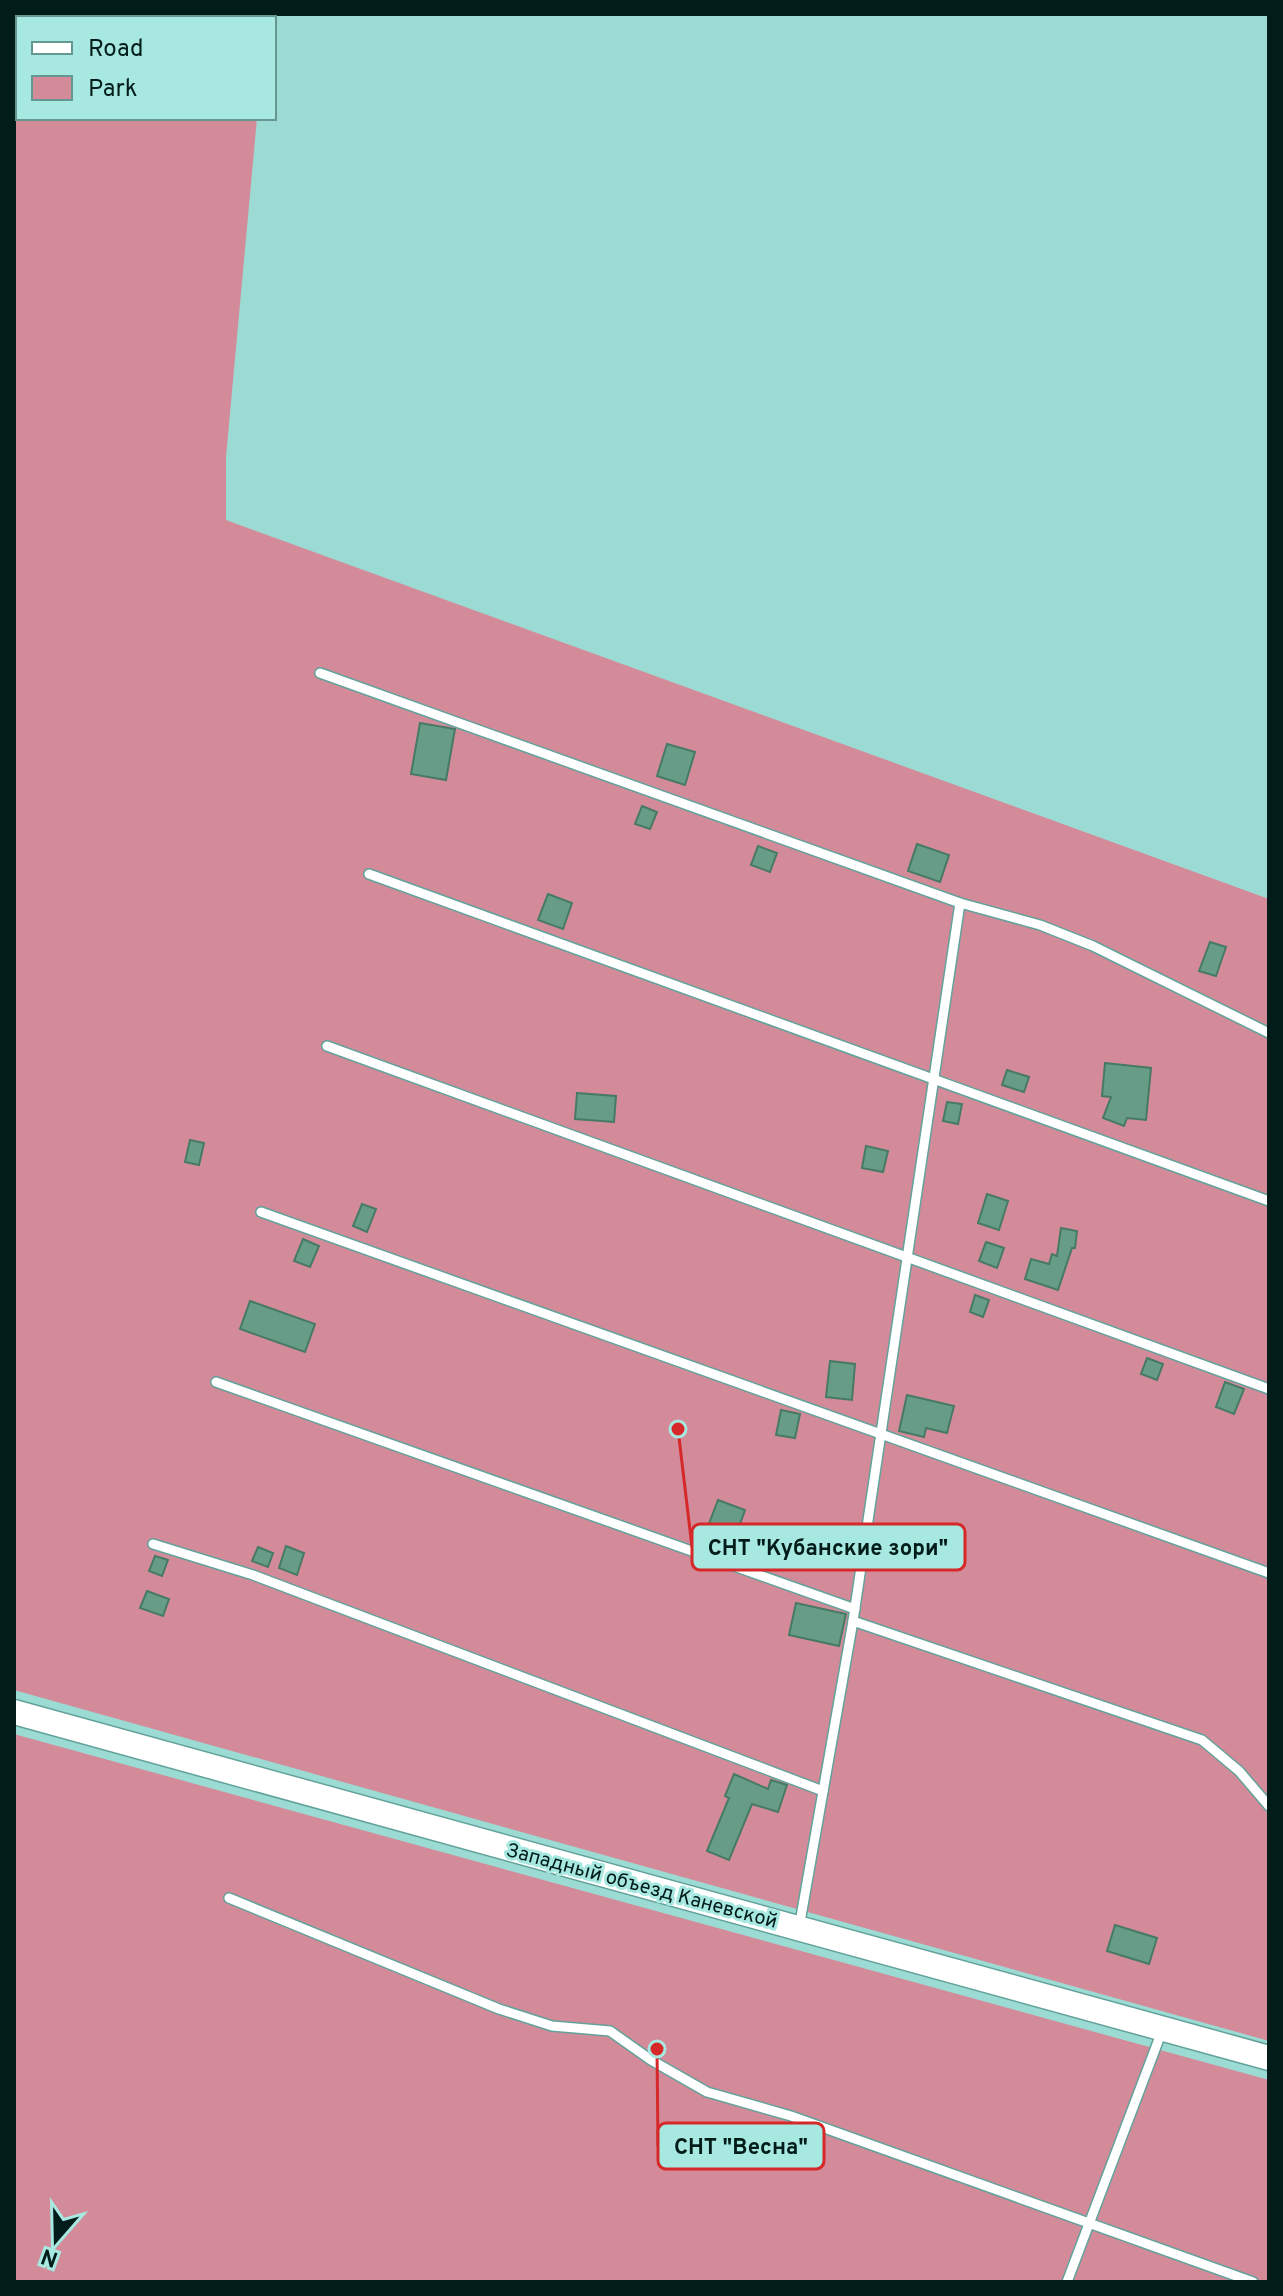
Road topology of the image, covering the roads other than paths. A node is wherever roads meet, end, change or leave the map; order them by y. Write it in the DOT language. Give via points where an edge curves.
graph roads {
  1 [pos="320,673"];
  2 [pos="369,874"];
  3 [pos="960,903"];
  4 [pos="1269,1033"];
  5 [pos="327,1046"];
  6 [pos="934,1079"];
  7 [pos="1269,1201"];
  8 [pos="261,1212"];
  9 [pos="908,1255"];
  10 [pos="216,1382"];
  11 [pos="1269,1389"];
  12 [pos="881,1432"];
  13 [pos="153,1544"];
  14 [pos="1269,1573"];
  15 [pos="855,1609"];
  16 [pos="853,1621"];
  17 [pos="14,1712"];
  18 [pos="823,1791"];
  19 [pos="1269,1806"];
  20 [pos="229,1898"];
  21 [pos="799,1928"];
  22 [pos="1162,2029"];
  23 [pos="1269,2058"];
  24 [pos="1090,2221"];
  25 [pos="1067,2282"];
  26 [pos="1253,2282"];
  1 -- 3 [label="lane"];
  2 -- 6 [label="lane"];
  3 -- 4 [label="lane" via="1093,946"];
  3 -- 6 [label="lane"];
  5 -- 9 [label="lane"];
  6 -- 7 [label="lane"];
  6 -- 9 [label="lane"];
  8 -- 12 [label="lane"];
  9 -- 11 [label="lane"];
  9 -- 12 [label="lane"];
  10 -- 15 [label="lane"];
  12 -- 14 [label="lane"];
  12 -- 15 [label="lane"];
  13 -- 18 [label="lane" via="253,1575"];
  15 -- 16 [label="lane"];
  16 -- 18 [label="lane"];
  16 -- 19 [label="lane" via="1202,1740"];
  17 -- 21 [label="main road, Западный объезд Каневской"];
  18 -- 21 [label="lane"];
  20 -- 24 [label="lane" via="499,2009 552,2026 610,2031 707,2092 791,2116"];
  21 -- 22 [label="main road, Западный объезд Каневской"];
  22 -- 23 [label="main road, Западный объезд Каневской"];
  22 -- 24 [label="lane"];
  24 -- 25 [label="lane"];
  24 -- 26 [label="lane"];
}
